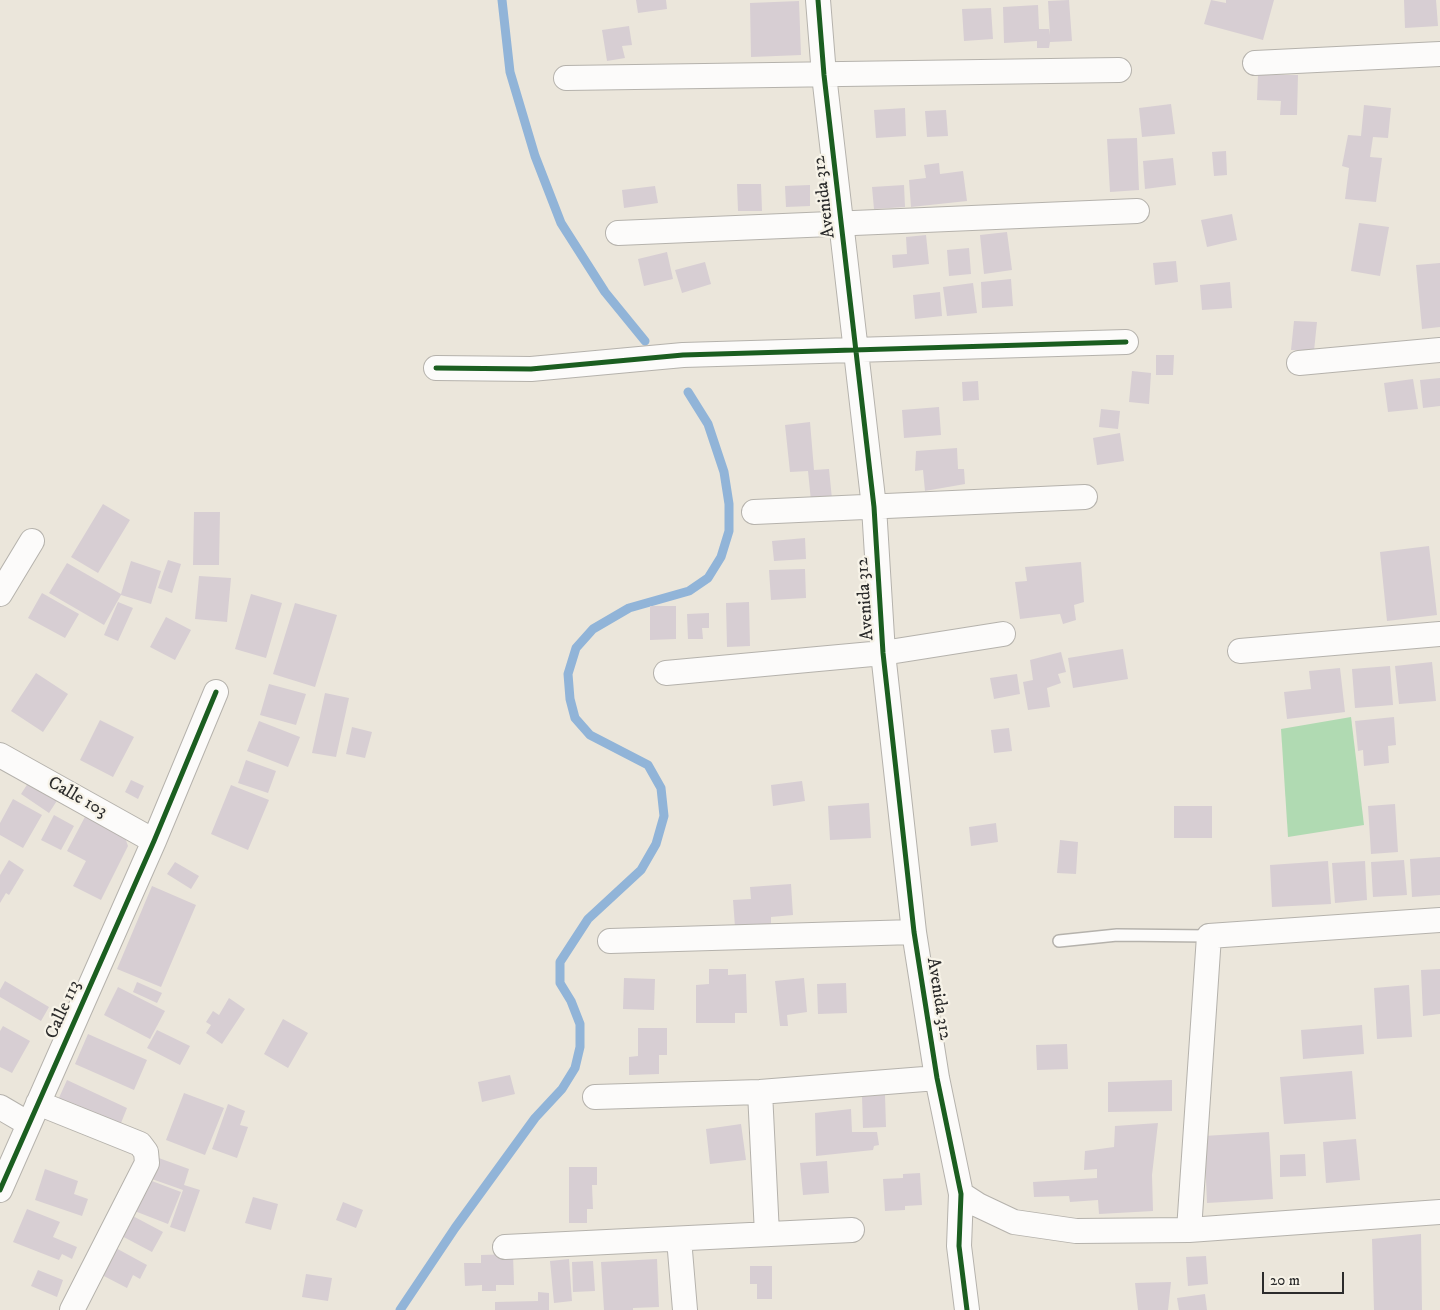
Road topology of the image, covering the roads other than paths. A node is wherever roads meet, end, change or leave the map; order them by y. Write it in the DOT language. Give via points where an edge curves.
graph roads {
  1 [pos="818,0"];
  2 [pos="1440,54"];
  3 [pos="1256,63"];
  4 [pos="1120,70"];
  5 [pos="824,74"];
  6 [pos="566,78"];
  7 [pos="1137,211"];
  8 [pos="842,224"];
  9 [pos="618,233"];
  10 [pos="1126,342"];
  11 [pos="857,350"];
  12 [pos="1440,350"];
  13 [pos="1299,362"];
  14 [pos="436,368"];
  15 [pos="1085,497"];
  16 [pos="874,507"];
  17 [pos="754,512"];
  18 [pos="32,541"];
  19 [pos="0,594"];
  20 [pos="1003,634"];
  21 [pos="1440,634"];
  22 [pos="1240,651"];
  23 [pos="883,654"];
  24 [pos="666,673"];
  25 [pos="216,692"];
  26 [pos="0,755"];
  27 [pos="154,840"];
  28 [pos="1440,920"];
  29 [pos="914,932"];
  30 [pos="1209,936"];
  31 [pos="610,941"];
  32 [pos="1059,941"];
  33 [pos="937,1078"];
  34 [pos="760,1092"];
  35 [pos="595,1097"];
  36 [pos="0,1107"];
  37 [pos="34,1113"];
  38 [pos="0,1190"];
  39 [pos="961,1194"];
  40 [pos="1440,1212"];
  41 [pos="852,1230"];
  42 [pos="1189,1230"];
  43 [pos="767,1234"];
  44 [pos="679,1239"];
  45 [pos="505,1247"];
  46 [pos="72,1310"];
  47 [pos="685,1310"];
  48 [pos="967,1310"];
  1 -- 5 [label="street, Avenida 312"];
  2 -- 3 [label="street"];
  4 -- 5 [label="street"];
  5 -- 6 [label="street"];
  5 -- 8 [label="street, Avenida 312"];
  7 -- 8 [label="street"];
  8 -- 9 [label="street"];
  8 -- 11 [label="street, Avenida 312"];
  10 -- 11 [label="street"];
  11 -- 14 [label="street" via="642,357 531,369"];
  11 -- 16 [label="street, Avenida 312"];
  12 -- 13 [label="street"];
  15 -- 16 [label="street"];
  16 -- 17 [label="street"];
  16 -- 23 [label="street, Avenida 312"];
  18 -- 19 [label="street"];
  20 -- 23 [label="street"];
  21 -- 22 [label="street"];
  23 -- 24 [label="street"];
  23 -- 29 [label="street, Avenida 312"];
  25 -- 27 [label="street, Calle 113"];
  26 -- 27 [label="street, Calle 103"];
  27 -- 37 [label="street, Calle 113"];
  28 -- 30 [label="street"];
  29 -- 31 [label="street"];
  29 -- 33 [label="street, Avenida 312"];
  30 -- 32 [label="lane" via="1117,935"];
  30 -- 42 [label="street"];
  33 -- 34 [label="street"];
  33 -- 39 [label="street, Avenida 312"];
  34 -- 35 [label="street"];
  34 -- 43 [label="street"];
  36 -- 37 [label="street"];
  37 -- 38 [label="street, Calle 113"];
  37 -- 46 [label="street" via="140,1144 146,1152 147,1163"];
  39 -- 42 [label="street" via="1014,1222 1076,1231"];
  39 -- 48 [label="street, Avenida 312" via="958,1246"];
  40 -- 42 [label="street"];
  41 -- 43 [label="street"];
  43 -- 44 [label="street"];
  44 -- 45 [label="street"];
  44 -- 47 [label="street"];
}
